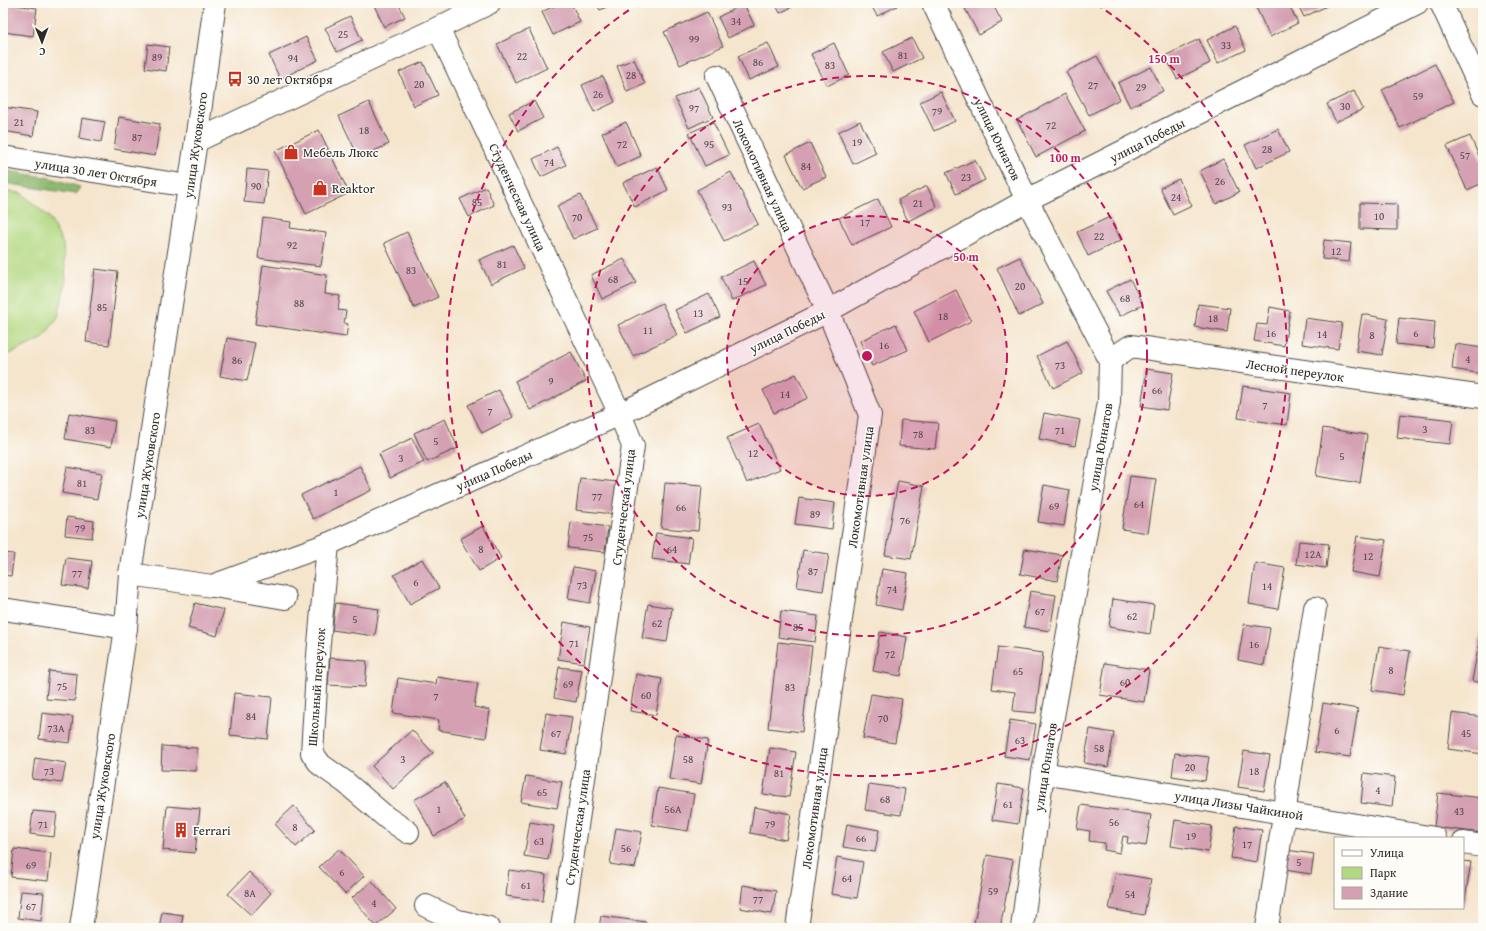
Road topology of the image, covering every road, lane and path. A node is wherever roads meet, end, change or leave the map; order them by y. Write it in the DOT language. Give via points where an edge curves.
graph roads {
  1 [pos="215,3"];
  2 [pos="488,3"];
  3 [pos="933,3"];
  4 [pos="1417,3"];
  5 [pos="1441,3"];
  6 [pos="438,28"];
  7 [pos="717,76"];
  8 [pos="1483,94"];
  9 [pos="196,141"];
  10 [pos="3,157"];
  11 [pos="189,186"];
  12 [pos="1028,200"];
  13 [pos="828,311"];
  14 [pos="1110,360"];
  15 [pos="1483,397"];
  16 [pos="620,414"];
  17 [pos="328,544"];
  18 [pos="130,574"];
  19 [pos="212,586"];
  20 [pos="284,598"];
  21 [pos="1315,608"];
  22 [pos="3,609"];
  23 [pos="126,628"];
  24 [pos="1043,773"];
  25 [pos="1284,812"];
  26 [pos="408,832"];
  27 [pos="1430,837"];
  28 [pos="1464,843"];
  29 [pos="1483,846"];
  30 [pos="426,906"];
  31 [pos="81,928"];
  32 [pos="489,928"];
  33 [pos="562,928"];
  34 [pos="797,928"];
  35 [pos="1022,928"];
  36 [pos="1267,928"];
  1 -- 9 [label="street, улица Жуковского"];
  2 -- 6 [label="street"];
  3 -- 12 [label="street, улица Юннатов"];
  4 -- 12 [label="street, улица Победы"];
  5 -- 8 [label="street"];
  6 -- 9 [label="street"];
  6 -- 16 [label="street, Студенческая улица"];
  7 -- 13 [label="street, Локомотивная улица"];
  9 -- 11 [label="street, улица Жуковского"];
  10 -- 11 [label="street, улица 30 лет Октября"];
  11 -- 18 [label="street, улица Жуковского"];
  12 -- 13 [label="street, улица Победы"];
  12 -- 14 [label="street, улица Юннатов"];
  13 -- 16 [label="street, улица Победы"];
  13 -- 34 [label="street, Локомотивная улица" via="870,416"];
  14 -- 15 [label="street, Лесной переулок" via="1131,346"];
  14 -- 24 [label="street, улица Юннатов" via="1109,402"];
  16 -- 17 [label="street, улица Победы"];
  16 -- 33 [label="street, Студенческая улица" via="633,446"];
  17 -- 19 [label="street, улица Победы"];
  17 -- 26 [label="street, Школьный переулок" via="312,753 321,766"];
  18 -- 19 [label="street, улица Победы"];
  18 -- 23 [label="street, улица Жуковского"];
  19 -- 20 [label="street"];
  21 -- 25 [label="street"];
  22 -- 23 [label="street"];
  23 -- 31 [label="street, улица Жуковского"];
  24 -- 25 [label="street, улица Лизы Чайкиной"];
  24 -- 35 [label="street, улица Юннатов"];
  25 -- 27 [label="street, улица Лизы Чайкиной"];
  25 -- 36 [label="street"];
  28 -- 29 [label="street"];
  30 -- 32 [label="street" via="458,921"];
}
